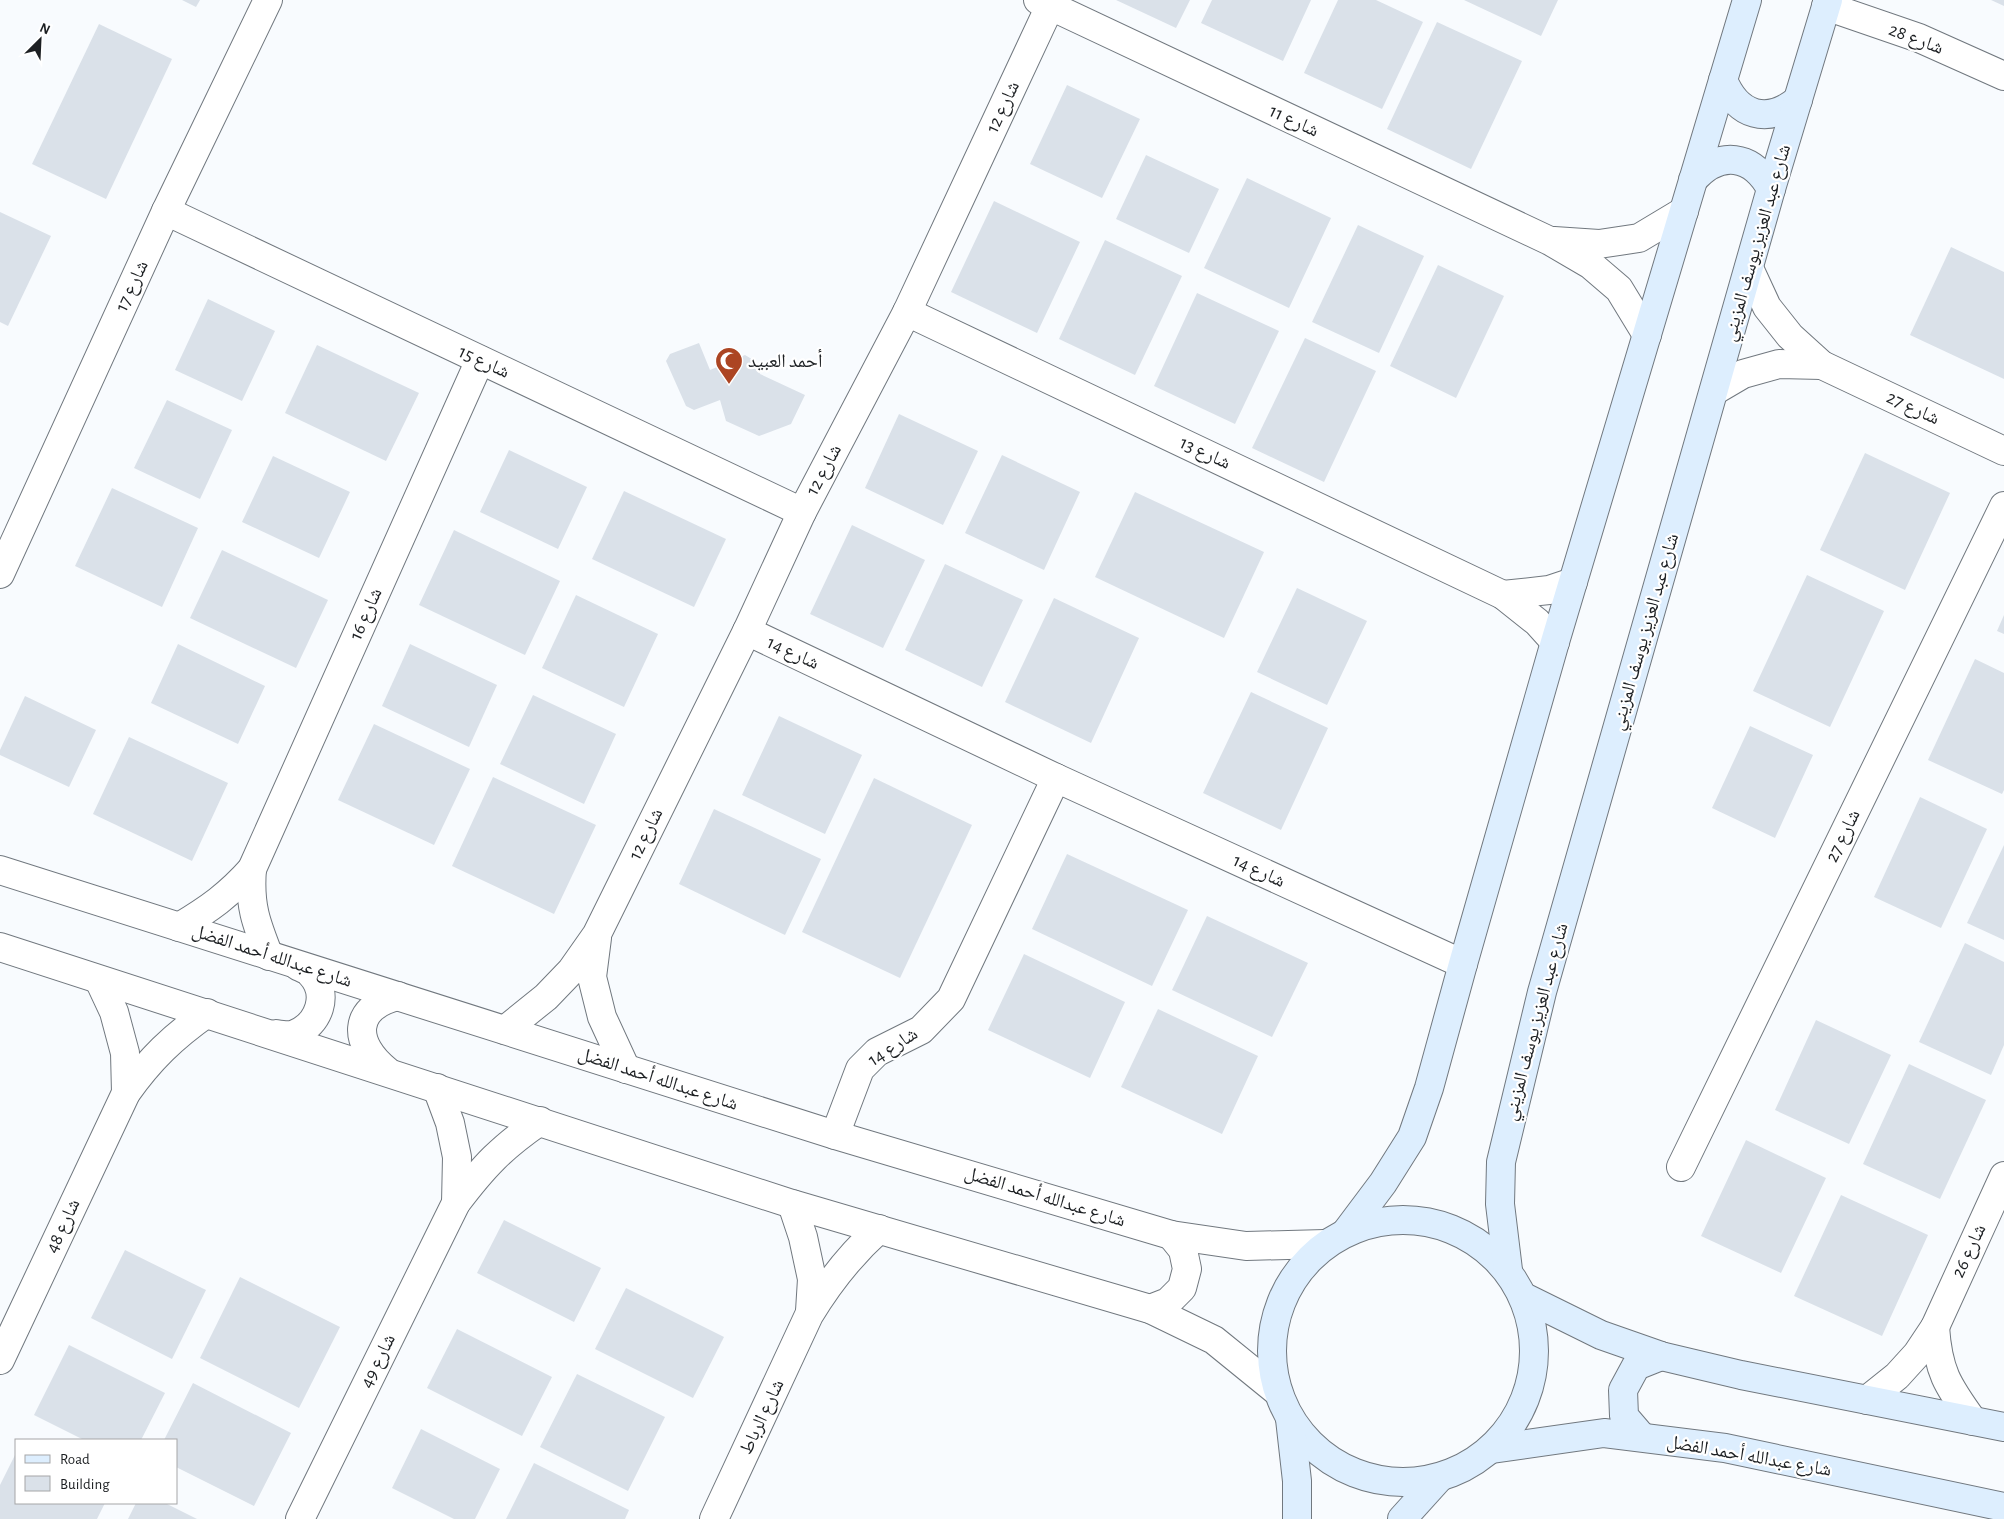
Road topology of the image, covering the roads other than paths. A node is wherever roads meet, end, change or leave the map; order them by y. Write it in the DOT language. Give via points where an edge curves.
graph roads {
  1 [pos="268,0"];
  2 [pos="1747,0"];
  3 [pos="1044,3"];
  4 [pos="1827,3"];
  5 [pos="2004,76"];
  6 [pos="1723,80"];
  7 [pos="1798,100"];
  8 [pos="1693,180"];
  9 [pos="1772,189"];
  10 [pos="166,211"];
  11 [pos="1684,211"];
  12 [pos="1550,241"];
  13 [pos="1749,268"];
  14 [pos="907,312"];
  15 [pos="1647,335"];
  16 [pos="480,360"];
  17 [pos="1822,365"];
  18 [pos="1714,391"];
  19 [pos="2004,451"];
  20 [pos="2004,506"];
  21 [pos="802,512"];
  22 [pos="0,574"];
  23 [pos="1573,582"];
  24 [pos="1503,595"];
  25 [pos="747,630"];
  26 [pos="1555,642"];
  27 [pos="1056,778"];
  28 [pos="252,869"];
  29 [pos="0,870"];
  30 [pos="179,927"];
  31 [pos="597,934"];
  32 [pos="0,947"];
  33 [pos="282,960"];
  34 [pos="1463,964"];
  35 [pos="99,980"];
  36 [pos="398,996"];
  37 [pos="207,1013"];
  38 [pos="505,1030"];
  39 [pos="274,1034"];
  40 [pos="626,1068"];
  41 [pos="387,1072"];
  42 [pos="437,1088"];
  43 [pos="126,1093"];
  44 [pos="540,1121"];
  45 [pos="835,1135"];
  46 [pos="1681,1167"];
  47 [pos="2004,1176"];
  48 [pos="456,1203"];
  49 [pos="792,1204"];
  50 [pos="879,1229"];
  51 [pos="1171,1234"];
  52 [pos="1336,1237"];
  53 [pos="1508,1270"];
  54 [pos="1524,1297"];
  55 [pos="1150,1309"];
  56 [pos="810,1316"];
  57 [pos="1935,1326"];
  58 [pos="1661,1356"];
  59 [pos="0,1360"];
  60 [pos="1278,1392"];
  61 [pos="1867,1400"];
  62 [pos="1290,1419"];
  63 [pos="1972,1421"];
  64 [pos="2004,1427"];
  65 [pos="1642,1437"];
  66 [pos="1492,1448"];
  67 [pos="1439,1478"];
  68 [pos="2004,1507"];
  69 [pos="300,1519"];
  70 [pos="714,1519"];
  71 [pos="1297,1519"];
  72 [pos="1402,1519"];
  1 -- 10 [label="street, شارع 17"];
  2 -- 6 [label="street"];
  3 -- 12 [label="street, شارع 11"];
  3 -- 14 [label="street, شارع 12"];
  4 -- 5 [label="street, شارع 28" via="1919,38"];
  4 -- 7 [label="street, شارع عبد العزيز يوسف المزيني"];
  6 -- 7 [label="street" via="1729,94 1740,106 1755,113 1786,110"];
  6 -- 8 [label="street"];
  7 -- 9 [label="street, شارع عبد العزيز يوسف المزيني"];
  8 -- 9 [label="street" via="1704,168 1719,161 1735,160 1751,165 1764,175"];
  8 -- 11 [label="street"];
  9 -- 13 [label="street, شارع عبد العزيز يوسف المزيني"];
  10 -- 16 [label="street, شارع 15"];
  10 -- 22 [label="street, شارع 17"];
  11 -- 12 [label="street, شارع 11" via="1639,238 1599,244"];
  11 -- 15 [label="street"];
  12 -- 15 [label="street, شارع 11" via="1591,265 1619,289"];
  13 -- 17 [label="street, شارع 27" via="1767,307 1790,336"];
  13 -- 18 [label="street, شارع عبد العزيز يوسف المزيني"];
  14 -- 21 [label="street, شارع 12"];
  14 -- 24 [label="street, شارع 13"];
  15 -- 23 [label="street"];
  16 -- 21 [label="street, شارع 15"];
  16 -- 28 [label="street, شارع 16"];
  17 -- 18 [label="street, شارع 27" via="1778,364 1743,374"];
  17 -- 19 [label="street, شارع 27"];
  18 -- 53 [label="street, شارع عبد العزيز يوسف المزيني" via="1542,992 1510,1117 1501,1162 1500,1204"];
  20 -- 46 [label="street, شارع 27"];
  21 -- 25 [label="street, شارع 12"];
  23 -- 24 [label="street, شارع 13" via="1534,593"];
  23 -- 26 [label="street"];
  24 -- 26 [label="street, شارع 13" via="1537,622"];
  25 -- 27 [label="street, شارع 14"];
  25 -- 31 [label="street, شارع 12"];
  26 -- 34 [label="street"];
  27 -- 34 [label="street, شارع 14"];
  27 -- 45 [label="street, شارع 14" via="951,999 921,1030 877,1052 860,1069"];
  28 -- 30 [label="street, شارع 16" via="213,907"];
  28 -- 33 [label="street, شارع 16" via="250,896 257,925"];
  29 -- 30 [label="street, شارع عبدالله أحمد الفضل"];
  30 -- 33 [label="street, شارع عبدالله أحمد الفضل"];
  31 -- 38 [label="street, شارع 12" via="571,971 546,997"];
  31 -- 40 [label="street, شارع 12" via="592,977 602,1017"];
  32 -- 35 [label="street"];
  33 -- 36 [label="street, شارع عبدالله أحمد الفضل"];
  33 -- 39 [label="street" via="310,973 320,990 320,1009 310,1026 293,1035"];
  34 -- 52 [label="street" via="1412,1137 1383,1183"];
  35 -- 37 [label="street"];
  35 -- 43 [label="street, شارع 48" via="114,1012 125,1053"];
  36 -- 38 [label="street, شارع عبدالله أحمد الفضل"];
  36 -- 41 [label="street" via="382,1000 368,1012 362,1028 364,1046 373,1060"];
  37 -- 39 [label="street"];
  37 -- 43 [label="street, شارع 48" via="178,1034 149,1062"];
  38 -- 40 [label="street, شارع عبدالله أحمد الفضل"];
  39 -- 41 [label="street"];
  40 -- 45 [label="street, شارع عبدالله أحمد الفضل"];
  41 -- 42 [label="street"];
  42 -- 44 [label="street"];
  42 -- 48 [label="street, شارع 49" via="450,1123 457,1157"];
  43 -- 59 [label="street, شارع 48"];
  44 -- 48 [label="street, شارع 49" via="508,1142 483,1167"];
  44 -- 49 [label="street"];
  45 -- 51 [label="street, شارع عبدالله أحمد الفضل"];
  47 -- 57 [label="street, شارع 26"];
  48 -- 69 [label="street, شارع 49"];
  49 -- 50 [label="street"];
  49 -- 56 [label="street, شارع الرباط" via="812,1279"];
  50 -- 55 [label="street"];
  50 -- 56 [label="street, شارع الرباط" via="852,1253 828,1284"];
  51 -- 52 [label="street, شارع عبدالله أحمد الفضل" via="1246,1246"];
  51 -- 55 [label="street" via="1183,1250 1187,1269 1182,1288 1168,1302"];
  52 -- 53 [label="street" via="1390,1219 1434,1223 1476,1240"];
  52 -- 60 [label="street" via="1305,1261 1284,1292 1273,1326 1271,1363"];
  53 -- 54 [label="street"];
  54 -- 58 [label="street" via="1601,1334"];
  54 -- 66 [label="street" via="1534,1328 1535,1362 1528,1394 1514,1424"];
  55 -- 60 [label="street" via="1214,1340"];
  56 -- 70 [label="street, شارع الرباط"];
  57 -- 61 [label="street, شارع 26" via="1917,1354 1897,1376"];
  57 -- 63 [label="street, شارع 26" via="1937,1357 1948,1386"];
  58 -- 61 [label="street"];
  58 -- 65 [label="street" via="1636,1366 1622,1390 1624,1416"];
  60 -- 62 [label="street"];
  61 -- 63 [label="street"];
  62 -- 67 [label="street" via="1308,1443 1346,1470 1392,1482"];
  62 -- 71 [label="street" via="1297,1481"];
  63 -- 64 [label="street"];
  65 -- 66 [label="street, شارع عبدالله أحمد الفضل" via="1604,1433"];
  65 -- 68 [label="street, شارع عبدالله أحمد الفضل" via="1725,1448"];
  66 -- 67 [label="street" via="1467,1466"];
  67 -- 72 [label="street"];
}
